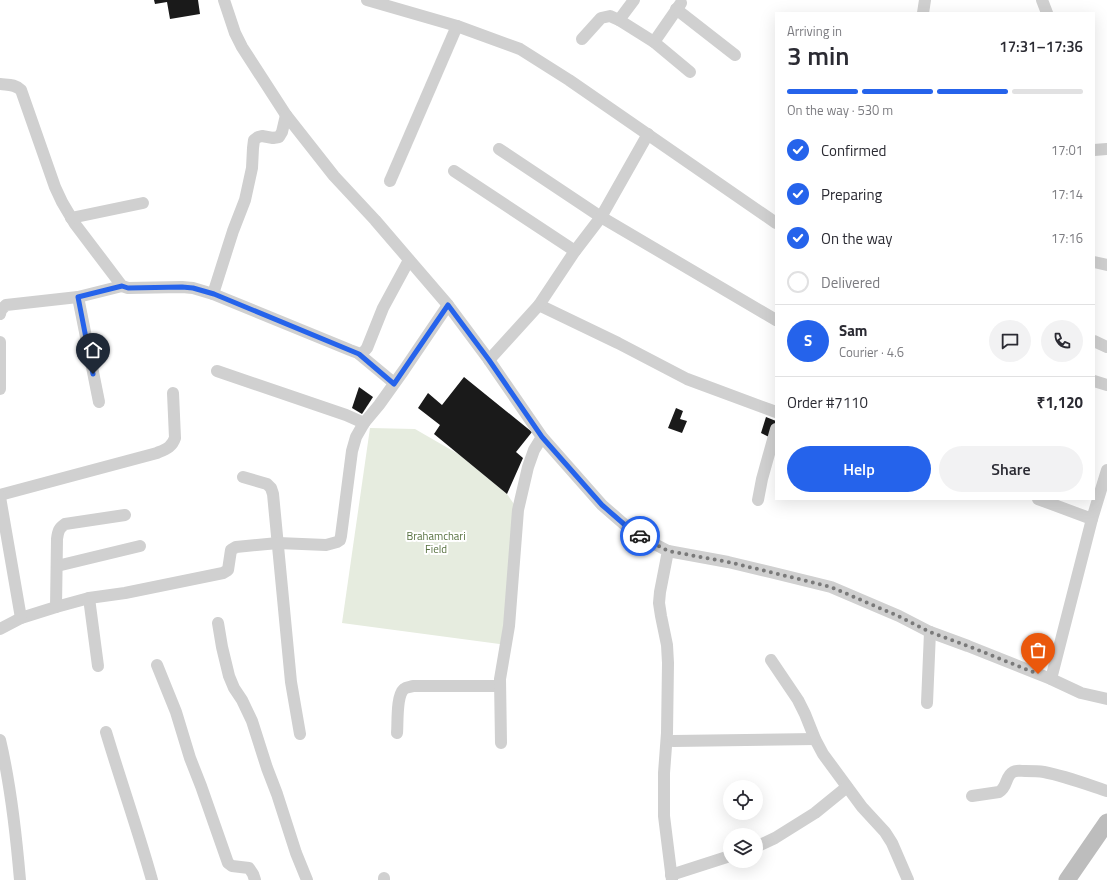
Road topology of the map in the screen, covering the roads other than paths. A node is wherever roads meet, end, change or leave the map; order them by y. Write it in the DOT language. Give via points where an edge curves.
graph roads {
  1 [pos="224,0"];
  2 [pos="367,0"];
  3 [pos="634,0"];
  4 [pos="925,0"];
  5 [pos="1042,0"];
  6 [pos="679,3"];
  7 [pos="923,12"];
  8 [pos="1047,12"];
  9 [pos="619,20"];
  10 [pos="457,26"];
  11 [pos="582,39"];
  12 [pos="654,42"];
  13 [pos="735,55"];
  14 [pos="690,72"];
  15 [pos="0,84"];
  16 [pos="286,115"];
  17 [pos="648,134"];
  18 [pos="499,149"];
  19 [pos="1107,149"];
  20 [pos="1095,150"];
  21 [pos="454,171"];
  22 [pos="390,181"];
  23 [pos="143,203"];
  24 [pos="601,217"];
  25 [pos="71,218"];
  26 [pos="775,222"];
  27 [pos="575,251"];
  28 [pos="409,260"];
  29 [pos="1095,262"];
  30 [pos="1107,265"];
  31 [pos="122,286"];
  32 [pos="214,294"];
  33 [pos="78,297"];
  34 [pos="448,305"];
  35 [pos="539,305"];
  36 [pos="0,314"];
  37 [pos="775,319"];
  38 [pos="1095,341"];
  39 [pos="0,342"];
  40 [pos="1107,347"];
  41 [pos="359,354"];
  42 [pos="489,360"];
  43 [pos="217,372"];
  44 [pos="1095,381"];
  45 [pos="394,384"];
  46 [pos="1107,385"];
  47 [pos="0,389"];
  48 [pos="173,393"];
  49 [pos="99,402"];
  50 [pos="775,412"];
  51 [pos="364,423"];
  52 [pos="775,433"];
  53 [pos="542,437"];
  54 [pos="1107,470"];
  55 [pos="243,477"];
  56 [pos="0,496"];
  57 [pos="758,500"];
  58 [pos="1041,500"];
  59 [pos="126,515"];
  60 [pos="1092,519"];
  61 [pos="278,543"];
  62 [pos="140,546"];
  63 [pos="668,551"];
  64 [pos="56,566"];
  65 [pos="89,598"];
  66 [pos="56,607"];
  67 [pos="21,618"];
  68 [pos="218,622"];
  69 [pos="0,629"];
  70 [pos="930,632"];
  71 [pos="771,660"];
  72 [pos="157,665"];
  73 [pos="98,666"];
  74 [pos="1051,679"];
  75 [pos="500,686"];
  76 [pos="1107,699"];
  77 [pos="927,702"];
  78 [pos="106,732"];
  79 [pos="397,733"];
  80 [pos="300,734"];
  81 [pos="815,739"];
  82 [pos="0,740"];
  83 [pos="673,741"];
  84 [pos="501,743"];
  85 [pos="847,787"];
  86 [pos="1107,791"];
  87 [pos="972,796"];
  88 [pos="1107,822"];
  89 [pos="763,844"];
  90 [pos="723,859"];
  91 [pos="672,878"];
  92 [pos="20,880"];
  93 [pos="152,880"];
  94 [pos="255,880"];
  95 [pos="307,880"];
  96 [pos="908,880"];
  97 [pos="1067,880"];
  1 -- 16 [label="street" via="242,47"];
  2 -- 10 [label="street"];
  3 -- 9 [label="street"];
  4 -- 7 [label="street"];
  5 -- 8 [label="street"];
  6 -- 12 [label="street"];
  6 -- 13 [label="street"];
  9 -- 11 [label="street" via="610,16 601,18"];
  9 -- 12 [label="street"];
  10 -- 17 [label="street" via="520,49"];
  10 -- 22 [label="street"];
  12 -- 14 [label="street"];
  15 -- 25 [label="street" via="13,85 21,90 55,187"];
  16 -- 28 [label="street" via="334,176"];
  16 -- 32 [label="street" via="279,137 262,136 254,140 252,168 245,200"];
  17 -- 24 [label="street"];
  17 -- 26 [label="street"];
  18 -- 24 [label="street"];
  19 -- 20 [label="street"];
  21 -- 27 [label="street"];
  23 -- 25 [label="street"];
  24 -- 27 [label="street"];
  24 -- 37 [label="street"];
  25 -- 31 [label="street"];
  27 -- 35 [label="street"];
  28 -- 34 [label="street"];
  28 -- 41 [label="street" via="383,308 367,348"];
  29 -- 30 [label="street"];
  31 -- 32 [label="street" via="182,287"];
  31 -- 33 [label="street"];
  32 -- 41 [label="street"];
  33 -- 36 [label="street" via="6,305"];
  33 -- 49 [label="street"];
  34 -- 42 [label="street"];
  34 -- 45 [label="street"];
  35 -- 42 [label="street"];
  35 -- 50 [label="street" via="686,379"];
  38 -- 40 [label="street"];
  39 -- 47 [label="street"];
  41 -- 45 [label="street"];
  42 -- 53 [label="street"];
  43 -- 51 [label="street" via="346,414"];
  44 -- 46 [label="street"];
  45 -- 51 [label="street"];
  48 -- 56 [label="street" via="175,438 168,448"];
  51 -- 61 [label="street" via="352,450 340,540 326,545"];
  52 -- 57 [label="street"];
  53 -- 63 [label="street" via="608,510 641,537"];
  53 -- 75 [label="street" via="528,467 518,510 509,626"];
  54 -- 60 [label="street"];
  55 -- 61 [label="street" via="267,484 271,488"];
  56 -- 67 [label="street"];
  58 -- 60 [label="street"];
  59 -- 64 [label="street" via="65,524 58,531"];
  60 -- 74 [label="street"];
  61 -- 65 [label="street" via="233,548 228,570 223,573 133,592"];
  61 -- 80 [label="street" via="291,682"];
  62 -- 64 [label="street"];
  63 -- 70 [label="street" via="831,587"];
  63 -- 91 [label="street" via="659,603 668,663 664,816"];
  64 -- 66 [label="street"];
  65 -- 66 [label="street"];
  65 -- 73 [label="street"];
  66 -- 67 [label="street"];
  67 -- 69 [label="street"];
  68 -- 95 [label="street" via="229,676 252,720"];
  70 -- 74 [label="street"];
  70 -- 77 [label="street"];
  71 -- 81 [label="street" via="798,700"];
  72 -- 94 [label="street" via="176,712 228,863 249,868"];
  74 -- 76 [label="street" via="1081,693"];
  75 -- 79 [label="street" via="408,687 400,696"];
  75 -- 84 [label="street"];
  78 -- 93 [label="street"];
  81 -- 83 [label="street"];
  81 -- 85 [label="street"];
  82 -- 92 [label="street" via="11,795"];
  85 -- 89 [label="street" via="815,813"];
  85 -- 96 [label="street" via="892,843"];
  86 -- 87 [label="street" via="1043,772 1013,771 999,792"];
  88 -- 97 [label="main road"];
  90 -- 91 [label="street"];
}
